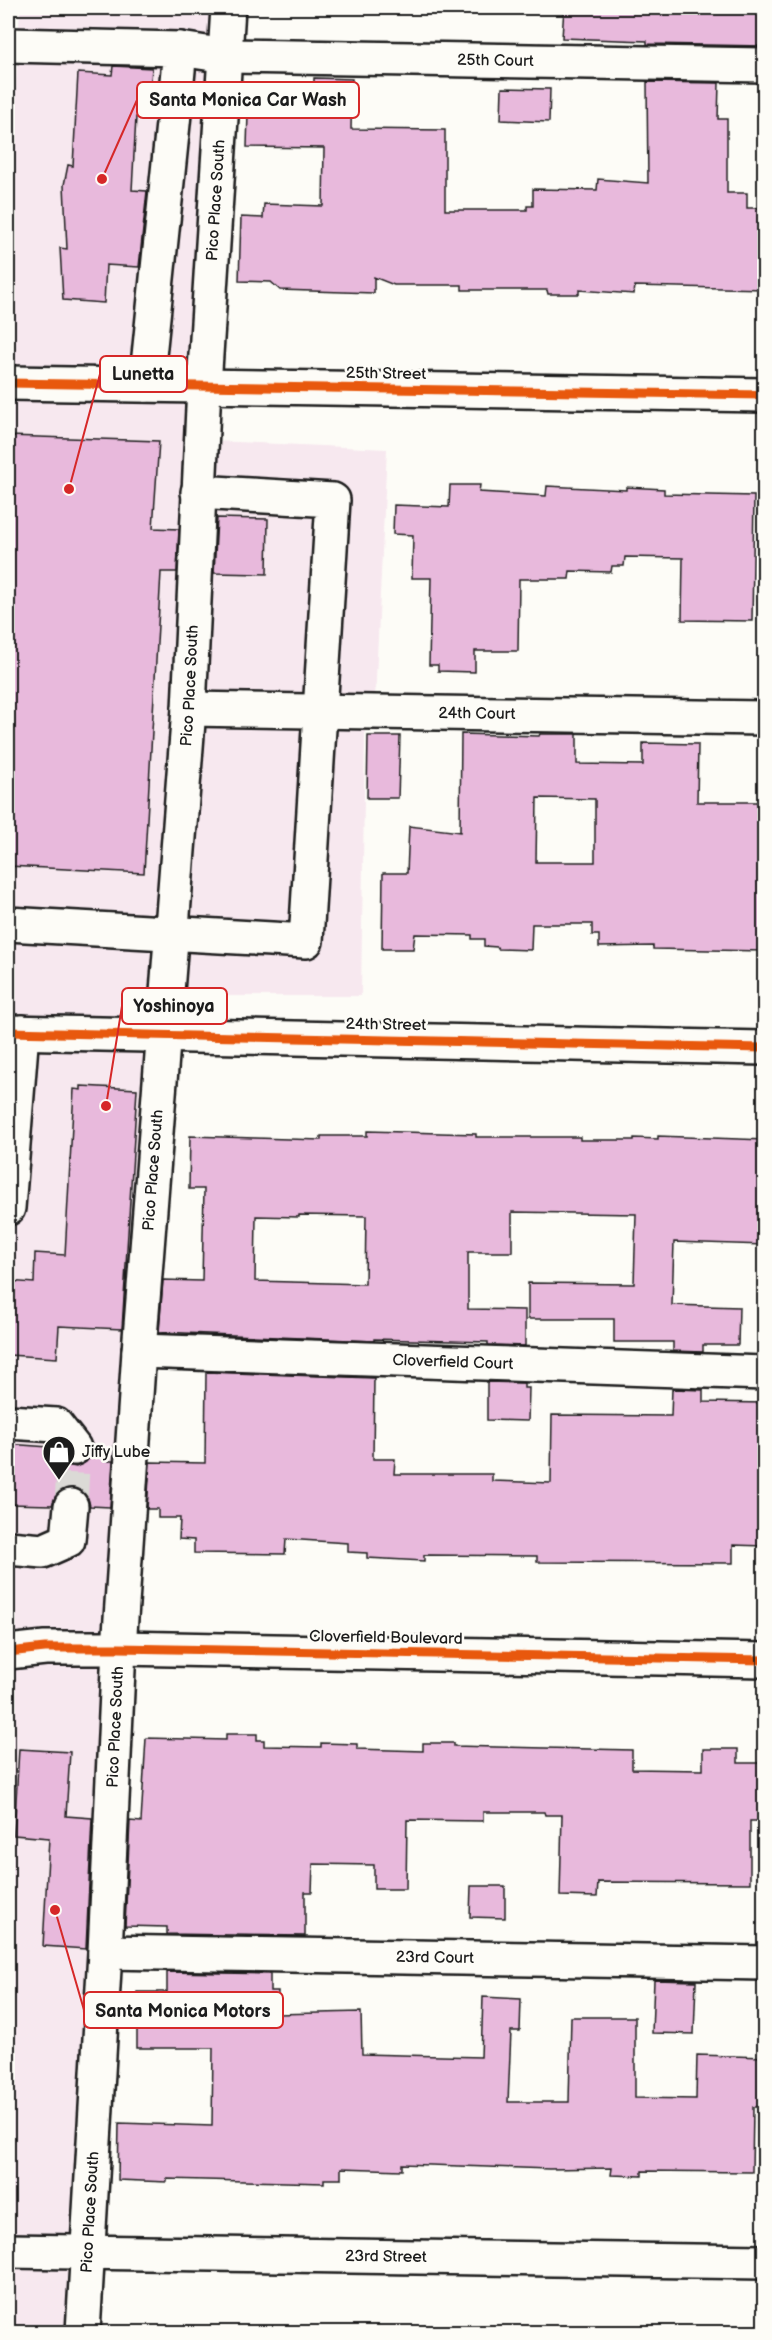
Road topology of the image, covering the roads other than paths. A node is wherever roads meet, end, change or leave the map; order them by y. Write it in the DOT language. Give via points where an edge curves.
graph roads {
  1 [pos="228,8"];
  2 [pos="8,45"];
  3 [pos="180,49"];
  4 [pos="226,56"];
  5 [pos="765,66"];
  6 [pos="177,81"];
  7 [pos="174,114"];
  8 [pos="8,383"];
  9 [pos="146,385"];
  10 [pos="204,386"];
  11 [pos="765,395"];
  12 [pos="198,492"];
  13 [pos="189,709"];
  14 [pos="320,711"];
  15 [pos="765,717"];
  16 [pos="8,924"];
  17 [pos="171,933"];
  18 [pos="15,1032"];
  19 [pos="164,1035"];
  20 [pos="765,1048"];
  21 [pos="8,1208"];
  22 [pos="139,1351"];
  23 [pos="765,1373"];
  24 [pos="8,1422"];
  25 [pos="74,1448"];
  26 [pos="71,1506"];
  27 [pos="8,1548"];
  28 [pos="119,1648"];
  29 [pos="8,1652"];
  30 [pos="765,1659"];
  31 [pos="105,1952"];
  32 [pos="765,1963"];
  33 [pos="8,2251"];
  34 [pos="88,2251"];
  35 [pos="765,2262"];
  36 [pos="83,2332"];
  1 -- 4 [label="street, Pico Place South"];
  2 -- 3 [label="street, 25th Court"];
  3 -- 4 [label="street, 25th Court"];
  3 -- 6 [label="street"];
  4 -- 5 [label="street, 25th Court"];
  4 -- 10 [label="street, Pico Place South"];
  7 -- 9 [label="street"];
  8 -- 9 [label="street, 25th Street"];
  9 -- 10 [label="street, 25th Street"];
  10 -- 11 [label="street, 25th Street"];
  10 -- 12 [label="street, Pico Place South"];
  12 -- 13 [label="street, Pico Place South"];
  12 -- 14 [label="street" via="333,500"];
  13 -- 14 [label="street, 24th Court"];
  13 -- 17 [label="street, Pico Place South"];
  14 -- 15 [label="street, 24th Court"];
  14 -- 17 [label="street" via="306,941"];
  16 -- 17 [label="street"];
  17 -- 19 [label="street, Pico Place South"];
  18 -- 19 [label="street, 24th Street"];
  18 -- 21 [label="street"];
  19 -- 20 [label="street, 24th Street"];
  19 -- 22 [label="street, Pico Place South"];
  22 -- 23 [label="street, Cloverfield Court"];
  22 -- 28 [label="street, Pico Place South"];
  24 -- 25 [label="street" via="56,1425"];
  26 -- 27 [label="street" via="68,1539 43,1551"];
  28 -- 29 [label="street, Cloverfield Boulevard"];
  28 -- 30 [label="street, Cloverfield Boulevard"];
  28 -- 31 [label="street, Pico Place South"];
  31 -- 32 [label="street, 23rd Court"];
  31 -- 34 [label="street, Pico Place South"];
  33 -- 34 [label="street, 23rd Street"];
  34 -- 35 [label="street, 23rd Street"];
  34 -- 36 [label="street, Pico Place South"];
}
